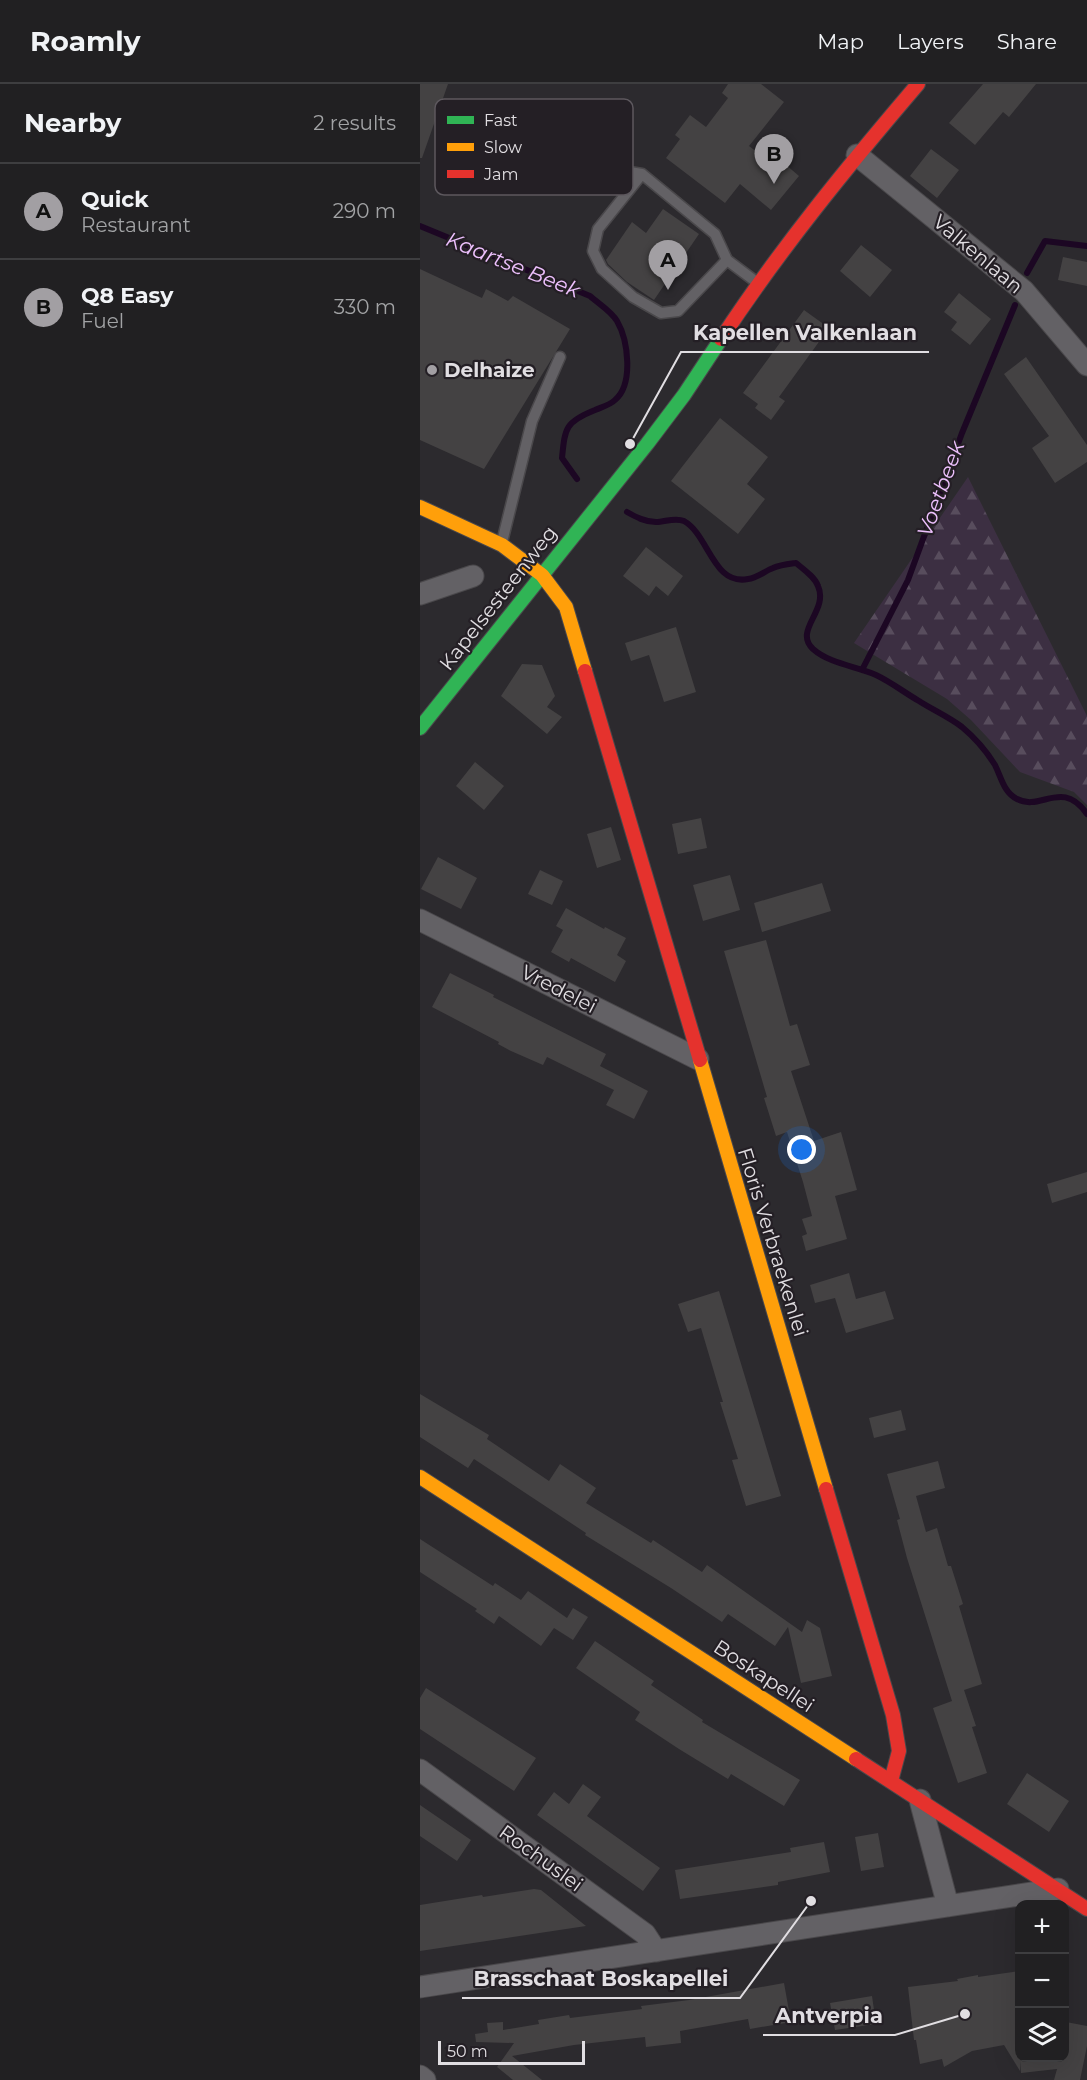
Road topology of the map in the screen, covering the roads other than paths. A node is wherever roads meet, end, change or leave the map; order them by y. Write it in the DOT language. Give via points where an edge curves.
graph roads {
  1 [pos="918,84"];
  2 [pos="857,155"];
  3 [pos="633,173"];
  4 [pos="642,174"];
  5 [pos="633,185"];
  6 [pos="625,195"];
  7 [pos="727,260"];
  8 [pos="758,283"];
  9 [pos="560,357"];
  10 [pos="1087,364"];
  11 [pos="420,507"];
  12 [pos="502,546"];
  13 [pos="542,575"];
  14 [pos="473,576"];
  15 [pos="420,594"];
  16 [pos="420,728"];
  17 [pos="420,920"];
  18 [pos="698,1059"];
  19 [pos="420,1477"];
  20 [pos="420,1770"];
  21 [pos="891,1781"];
  22 [pos="920,1800"];
  23 [pos="1058,1889"];
  24 [pos="948,1906"];
  25 [pos="1087,1909"];
  26 [pos="656,1951"];
  27 [pos="420,1987"];
  28 [pos="420,2076"];
  29 [pos="425,2080"];
  1 -- 2 [label="street, Kapelsesteenweg"];
  2 -- 8 [label="street, Kapelsesteenweg"];
  2 -- 10 [label="street, Valkenlaan" via="1024,291"];
  3 -- 4 [label="lane"];
  4 -- 5 [label="lane"];
  4 -- 7 [label="lane" via="715,234"];
  6 -- 7 [label="lane" via="598,229 593,251 602,269 633,297 661,313 678,311"];
  7 -- 8 [label="lane"];
  8 -- 13 [label="street, Kapelsesteenweg" via="684,395"];
  9 -- 12 [label="lane" via="532,421"];
  11 -- 12 [label="street, Floris Verbraekenlei"];
  12 -- 13 [label="street, Floris Verbraekenlei"];
  13 -- 16 [label="street, Kapelsesteenweg"];
  13 -- 18 [label="street, Floris Verbraekenlei" via="566,607"];
  14 -- 15 [label="street"];
  17 -- 18 [label="street, Vredelei"];
  18 -- 21 [label="street, Floris Verbraekenlei" via="893,1715 899,1751"];
  19 -- 21 [label="street, Boskapellei"];
  20 -- 26 [label="street, Rochuslei" via="645,1934"];
  21 -- 22 [label="street, Boskapellei"];
  22 -- 23 [label="street, Boskapellei"];
  22 -- 24 [label="street"];
  23 -- 24 [label="street"];
  23 -- 25 [label="street, Boskapellei"];
  24 -- 26 [label="street"];
  26 -- 27 [label="street"];
  28 -- 29 [label="street"];
}
